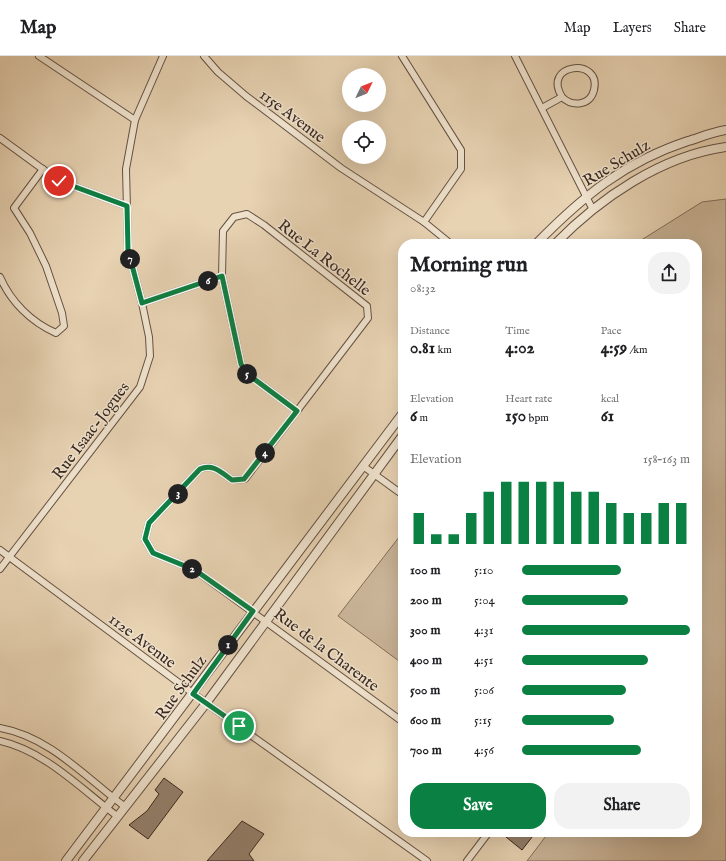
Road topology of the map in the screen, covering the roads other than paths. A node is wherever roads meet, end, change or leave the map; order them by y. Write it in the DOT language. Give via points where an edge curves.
graph roads {
  1 [pos="39,56"];
  2 [pos="163,56"];
  3 [pos="204,56"];
  4 [pos="402,56"];
  5 [pos="516,56"];
  6 [pos="562,97"];
  7 [pos="542,108"];
  8 [pos="135,120"];
  9 [pos="726,130"];
  10 [pos="0,138"];
  11 [pos="726,147"];
  12 [pos="43,170"];
  13 [pos="586,196"];
  14 [pos="127,206"];
  15 [pos="593,210"];
  16 [pos="424,222"];
  17 [pos="445,239"];
  18 [pos="541,239"];
  19 [pos="561,239"];
  20 [pos="222,276"];
  21 [pos="0,277"];
  22 [pos="142,303"];
  23 [pos="297,411"];
  24 [pos="398,420"];
  25 [pos="398,441"];
  26 [pos="363,466"];
  27 [pos="374,474"];
  28 [pos="398,491"];
  29 [pos="0,550"];
  30 [pos="10,557"];
  31 [pos="0,569"];
  32 [pos="253,611"];
  33 [pos="266,621"];
  34 [pos="193,694"];
  35 [pos="206,703"];
  36 [pos="398,718"];
  37 [pos="0,728"];
  38 [pos="0,741"];
  39 [pos="155,744"];
  40 [pos="166,754"];
  41 [pos="114,799"];
  42 [pos="124,806"];
  43 [pos="107,808"];
  44 [pos="117,816"];
  45 [pos="485,837"];
  46 [pos="66,861"];
  47 [pos="83,861"];
  48 [pos="427,861"];
  49 [pos="467,861"];
  1 -- 8 [label="street"];
  2 -- 8 [label="street, Rue Isaac-Jogues"];
  3 -- 16 [label="street, 115e Avenue" via="218,72 253,101 341,168"];
  4 -- 16 [label="street" via="461,150 461,169"];
  5 -- 7 [label="street"];
  6 -- 6 [label="street" via="558,87 560,76 569,68 581,68 591,75 595,87 585,102 572,104"];
  6 -- 7 [label="street"];
  7 -- 13 [label="street"];
  8 -- 14 [label="street, Rue Isaac-Jogues" via="126,169"];
  9 -- 13 [label="street, Rue Schulz" via="655,154 632,165"];
  10 -- 12 [label="street"];
  11 -- 15 [label="street, Rue Schulz" via="662,167 636,180"];
  12 -- 14 [label="street" via="59,181"];
  12 -- 21 [label="street" via="14,208 46,266 64,326 56,333 40,326 6,291"];
  13 -- 15 [label="street"];
  13 -- 18 [label="street, Rue Schulz"];
  14 -- 22 [label="street, Rue Isaac-Jogues" via="128,250"];
  15 -- 19 [label="street, Rue Schulz"];
  16 -- 17 [label="street, 115e Avenue"];
  20 -- 22 [label="street"];
  20 -- 23 [label="street, Rue La Rochelle" via="241,364 246,373"];
  20 -- 23 [label="street, Rue La Rochelle" via="223,232 234,217 247,214 367,306 368,318"];
  22 -- 30 [label="street, Rue Isaac-Jogues" via="150,356 140,387"];
  23 -- 32 [label="street, Rue de la Charente" via="244,479 232,480 215,468 207,466 200,469 149,523 145,539 153,553 195,570"];
  24 -- 26 [label="street, Rue Schulz"];
  25 -- 27 [label="street, Rue Schulz"];
  26 -- 27 [label="street"];
  26 -- 32 [label="street, Rue Schulz"];
  27 -- 28 [label="street"];
  27 -- 33 [label="street, Rue Schulz"];
  29 -- 30 [label="street, 112e Avenue"];
  30 -- 31 [label="street, Rue Isaac-Jogues"];
  30 -- 34 [label="street, 112e Avenue"];
  32 -- 33 [label="street, Rue de la Charente"];
  32 -- 34 [label="street, Rue Schulz"];
  33 -- 35 [label="street, Rue Schulz"];
  33 -- 36 [label="street, Rue de la Charente"];
  34 -- 35 [label="street, 112e Avenue"];
  34 -- 39 [label="street, Rue Schulz"];
  35 -- 40 [label="street, Rue Schulz"];
  35 -- 48 [label="street, 112e Avenue"];
  37 -- 41 [label="street" via="38,741 58,753"];
  38 -- 43 [label="street" via="49,763"];
  39 -- 40 [label="street"];
  39 -- 41 [label="street, Rue Schulz"];
  40 -- 42 [label="street, Rue Schulz"];
  41 -- 42 [label="street"];
  41 -- 43 [label="street, Rue Schulz"];
  42 -- 44 [label="street, Rue Schulz"];
  43 -- 44 [label="street"];
  43 -- 46 [label="street, Rue Schulz"];
  44 -- 47 [label="street, Rue Schulz"];
  45 -- 49 [label="street"];
}
